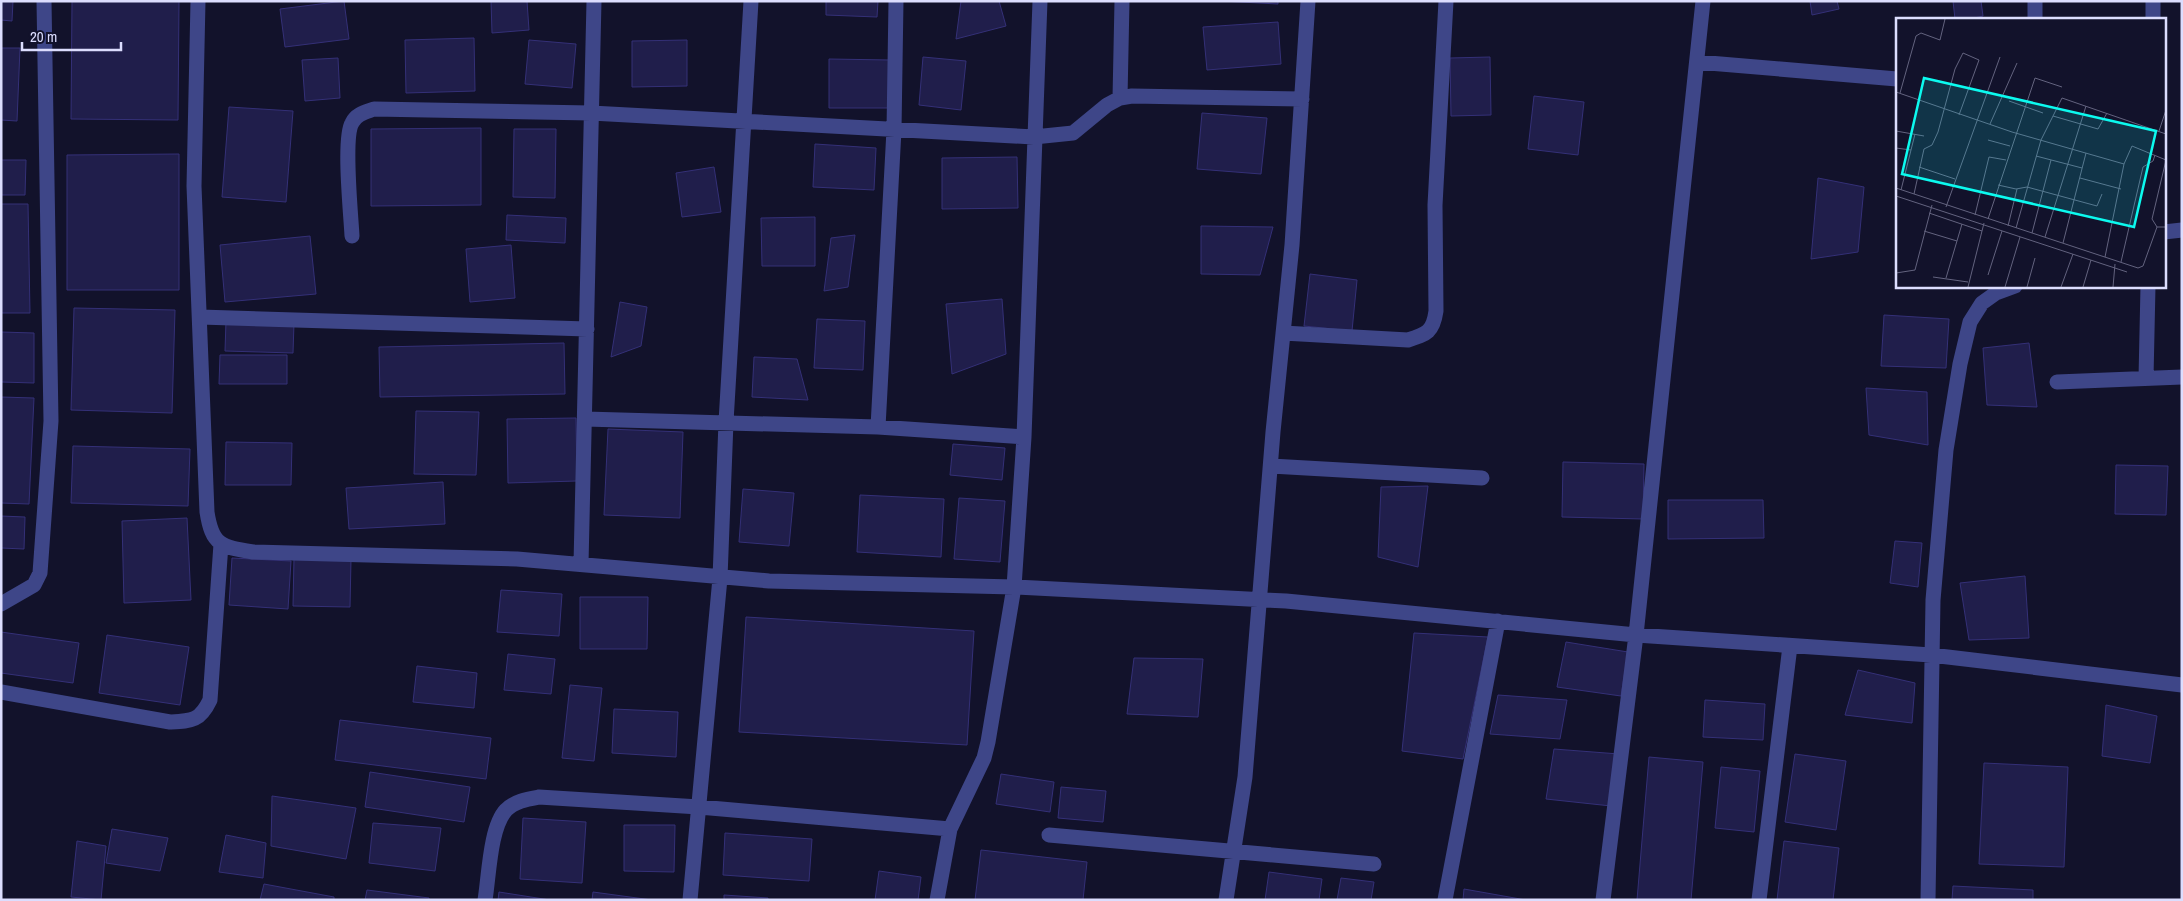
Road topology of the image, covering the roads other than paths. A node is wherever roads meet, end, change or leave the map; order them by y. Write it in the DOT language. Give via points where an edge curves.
graph roads {
  1 [pos="44,1"];
  2 [pos="198,1"];
  3 [pos="594,1"];
  4 [pos="751,1"];
  5 [pos="896,1"];
  6 [pos="1040,1"];
  7 [pos="1122,1"];
  8 [pos="1308,1"];
  9 [pos="1446,1"];
  10 [pos="1703,1"];
  11 [pos="2035,1"];
  12 [pos="2153,1"];
  13 [pos="2035,18"];
  14 [pos="2153,18"];
  15 [pos="1697,62"];
  16 [pos="1896,79"];
  17 [pos="1120,98"];
  18 [pos="1302,100"];
  19 [pos="591,113"];
  20 [pos="743,121"];
  21 [pos="894,130"];
  22 [pos="1034,137"];
  23 [pos="2182,230"];
  24 [pos="2166,232"];
  25 [pos="352,236"];
  26 [pos="2010,288"];
  27 [pos="2148,288"];
  28 [pos="200,317"];
  29 [pos="587,329"];
  30 [pos="1283,333"];
  31 [pos="2182,377"];
  32 [pos="2146,378"];
  33 [pos="2058,382"];
  34 [pos="585,419"];
  35 [pos="726,422"];
  36 [pos="878,428"];
  37 [pos="1024,437"];
  38 [pos="1271,466"];
  39 [pos="1482,478"];
  40 [pos="221,544"];
  41 [pos="582,564"];
  42 [pos="720,578"];
  43 [pos="1014,588"];
  44 [pos="1260,599"];
  45 [pos="1,604"];
  46 [pos="1498,621"];
  47 [pos="1636,635"];
  48 [pos="1790,646"];
  49 [pos="1931,655"];
  50 [pos="2182,685"];
  51 [pos="1,692"];
  52 [pos="699,807"];
  53 [pos="950,829"];
  54 [pos="1048,835"];
  55 [pos="1234,852"];
  56 [pos="1374,864"];
  57 [pos="485,900"];
  58 [pos="690,900"];
  59 [pos="937,900"];
  60 [pos="1226,900"];
  61 [pos="1445,900"];
  62 [pos="1603,900"];
  63 [pos="1759,900"];
  64 [pos="1928,900"];
  1 -- 45 [label="street" via="50,456 40,573 34,585"];
  2 -- 28 [label="street" via="194,186"];
  3 -- 19 [label="street"];
  4 -- 20 [label="street"];
  5 -- 21 [label="street"];
  6 -- 22 [label="street"];
  7 -- 17 [label="street"];
  8 -- 18 [label="street"];
  9 -- 30 [label="street" via="1435,205 1434,324 1425,335 1408,340"];
  10 -- 15 [label="street"];
  11 -- 13 [label="street"];
  12 -- 14 [label="street"];
  15 -- 16 [label="street"];
  15 -- 47 [label="street"];
  17 -- 18 [label="street"];
  17 -- 22 [label="street" via="1073,133"];
  18 -- 30 [label="street"];
  19 -- 20 [label="street"];
  19 -- 25 [label="street" via="374,109 360,114 352,123 348,139"];
  19 -- 29 [label="street"];
  20 -- 21 [label="street"];
  20 -- 35 [label="street"];
  21 -- 22 [label="street"];
  21 -- 36 [label="street"];
  22 -- 37 [label="street"];
  23 -- 24 [label="street"];
  26 -- 49 [label="street" via="1982,303 1970,322 1960,364 1946,450"];
  27 -- 32 [label="street"];
  28 -- 29 [label="street"];
  28 -- 40 [label="street" via="208,512 214,539"];
  29 -- 34 [label="street"];
  30 -- 38 [label="street"];
  31 -- 32 [label="street"];
  32 -- 33 [label="street"];
  34 -- 35 [label="street"];
  34 -- 41 [label="street"];
  35 -- 36 [label="street"];
  35 -- 42 [label="street"];
  36 -- 37 [label="street"];
  37 -- 43 [label="street"];
  38 -- 39 [label="street"];
  38 -- 44 [label="street"];
  40 -- 41 [label="street" via="252,552 517,559"];
  40 -- 51 [label="street" via="210,700 203,714 191,721 170,722"];
  41 -- 42 [label="street"];
  42 -- 43 [label="street"];
  42 -- 52 [label="street"];
  43 -- 44 [label="street"];
  43 -- 53 [label="street" via="984,758"];
  44 -- 46 [label="street"];
  44 -- 55 [label="street" via="1245,777"];
  46 -- 47 [label="street"];
  46 -- 61 [label="street"];
  47 -- 48 [label="street"];
  47 -- 62 [label="street"];
  48 -- 49 [label="street"];
  48 -- 63 [label="street"];
  49 -- 50 [label="street"];
  49 -- 64 [label="street"];
  52 -- 53 [label="street"];
  52 -- 57 [label="street" via="538,797 520,801 507,809 498,824"];
  52 -- 58 [label="street"];
  53 -- 59 [label="street"];
  54 -- 55 [label="street"];
  55 -- 56 [label="street"];
  55 -- 60 [label="street"];
}
